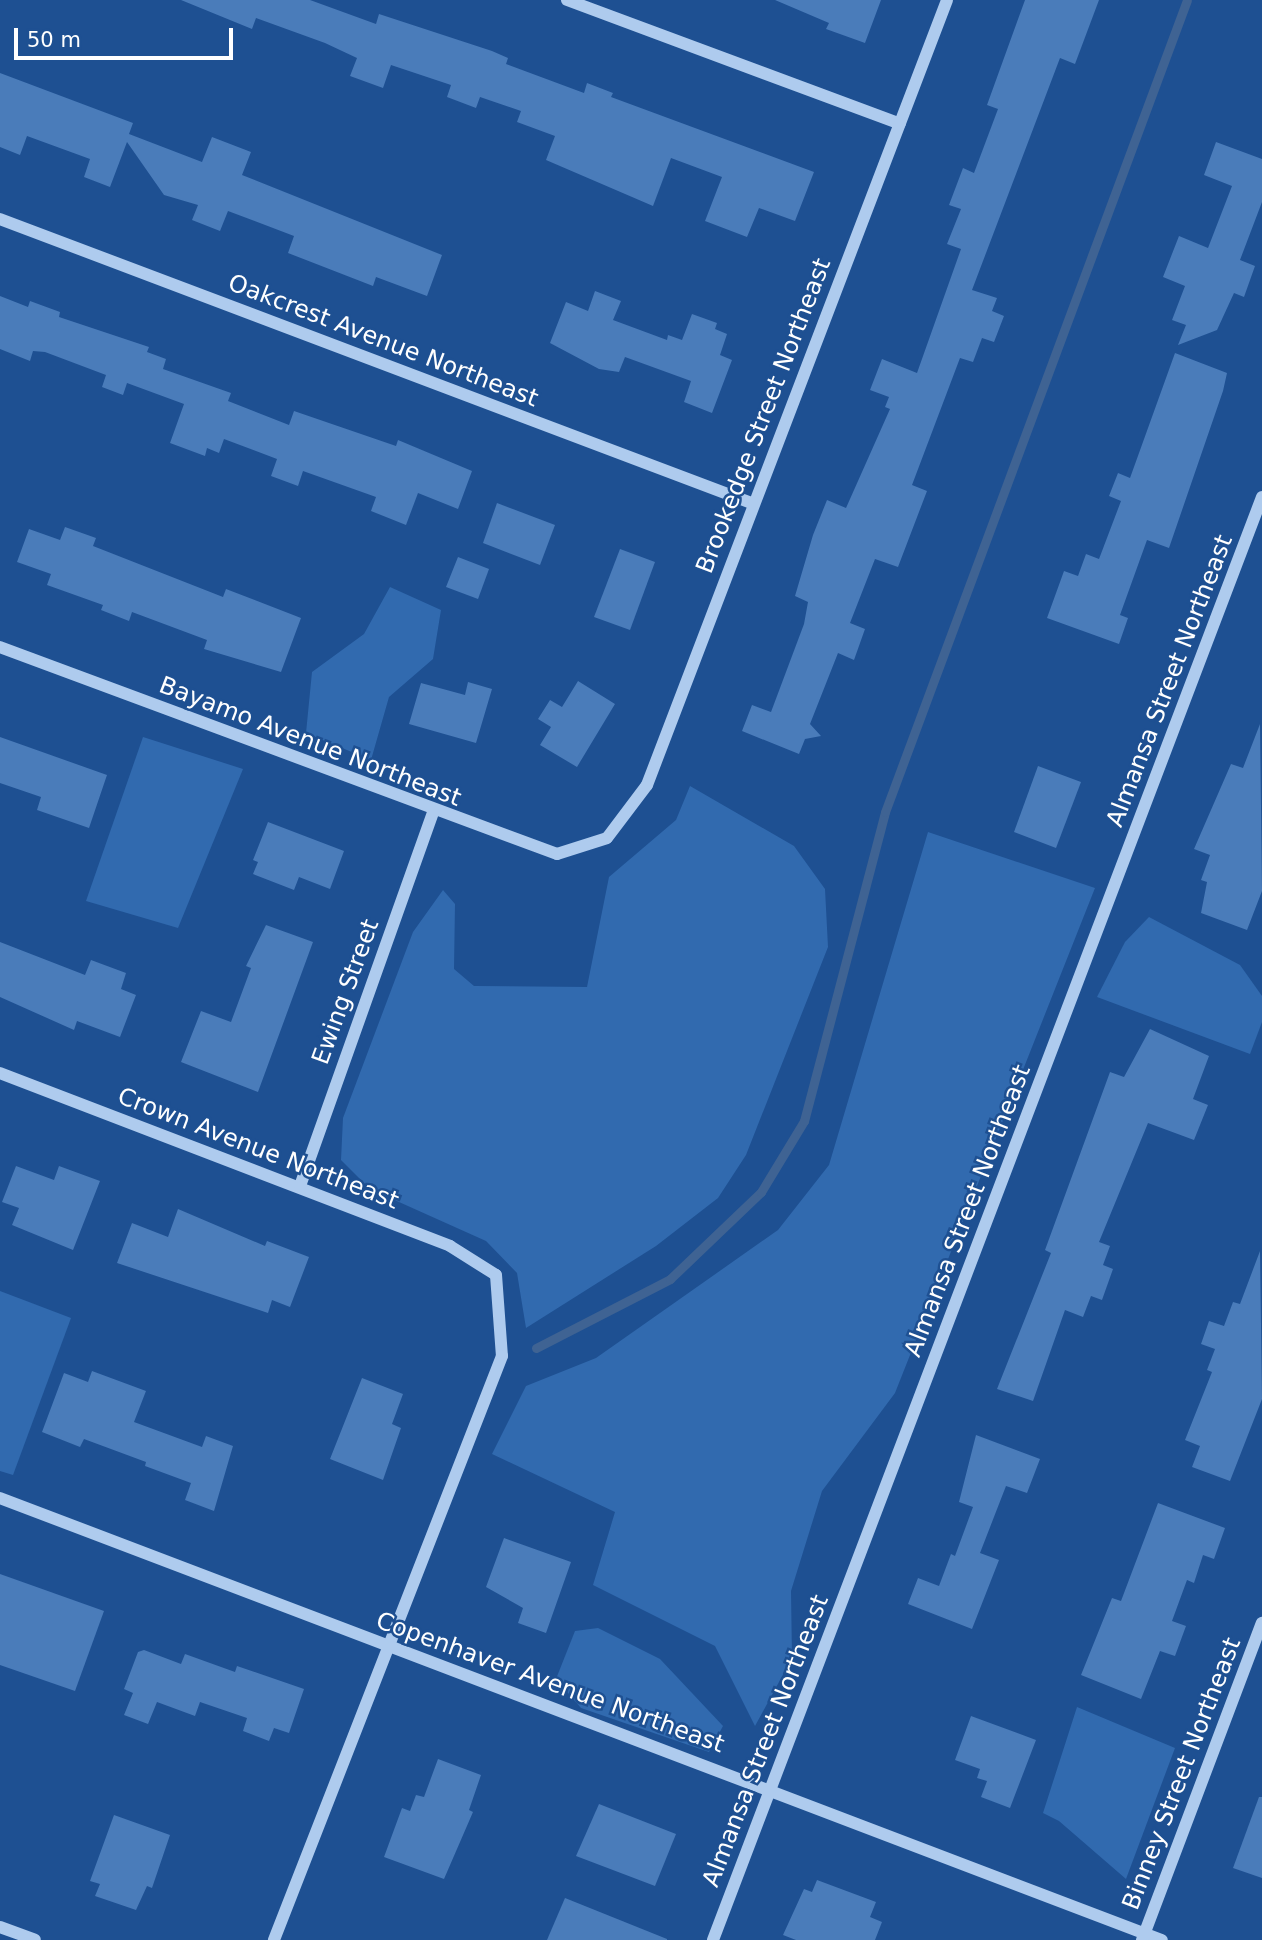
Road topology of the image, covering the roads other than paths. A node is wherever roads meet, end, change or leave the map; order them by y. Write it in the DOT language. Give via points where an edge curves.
graph roads {
  1 [pos="567,0"];
  2 [pos="947,0"];
  3 [pos="900,124"];
  4 [pos="0,219"];
  5 [pos="1262,497"];
  6 [pos="751,503"];
  7 [pos="0,647"];
  8 [pos="433,811"];
  9 [pos="607,838"];
  10 [pos="0,1073"];
  11 [pos="300,1186"];
  12 [pos="0,1498"];
  13 [pos="1262,1623"];
  14 [pos="388,1646"];
  15 [pos="771,1788"];
  16 [pos="0,1927"];
  17 [pos="1143,1937"];
  18 [pos="35,1940"];
  19 [pos="274,1940"];
  20 [pos="713,1940"];
  21 [pos="1162,1940"];
  1 -- 3 [label="street"];
  2 -- 3 [label="street, Brookedge Street Northeast"];
  3 -- 6 [label="street, Brookedge Street Northeast"];
  4 -- 6 [label="street, Oakcrest Avenue Northeast"];
  5 -- 15 [label="street, Almansa Street Northeast"];
  6 -- 9 [label="street, Brookedge Street Northeast" via="647,785"];
  7 -- 8 [label="street, Bayamo Avenue Northeast"];
  8 -- 9 [label="street, Bayamo Avenue Northeast" via="557,854"];
  8 -- 11 [label="street, Ewing Street"];
  10 -- 11 [label="street, Crown Avenue Northeast"];
  11 -- 14 [label="street, Crown Avenue Northeast" via="450,1245 496,1275 502,1356"];
  12 -- 14 [label="street, Copenhaver Avenue Northeast"];
  13 -- 17 [label="street, Binney Street Northeast"];
  14 -- 15 [label="street, Copenhaver Avenue Northeast"];
  14 -- 19 [label="street"];
  15 -- 17 [label="street, Copenhaver Avenue Northeast"];
  15 -- 20 [label="street, Almansa Street Northeast"];
  16 -- 18 [label="street"];
  17 -- 21 [label="street, Copenhaver Avenue Northeast"];
}
